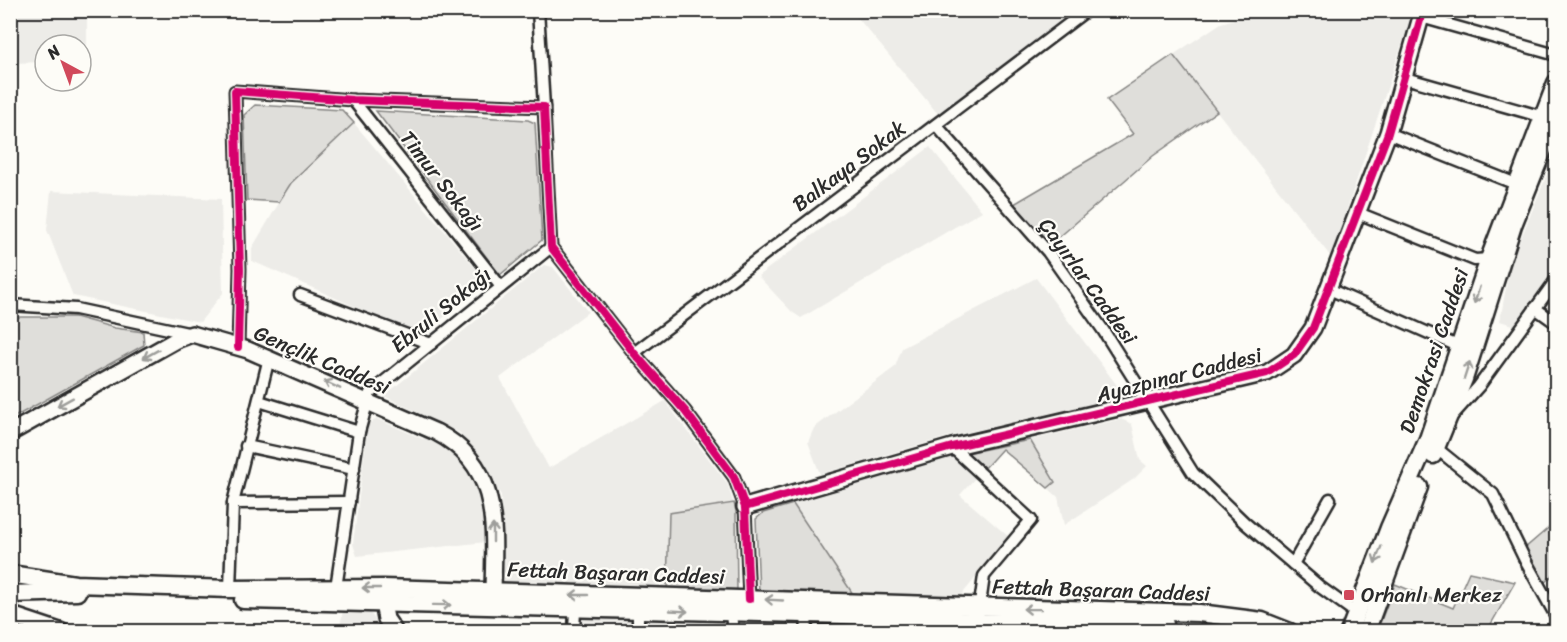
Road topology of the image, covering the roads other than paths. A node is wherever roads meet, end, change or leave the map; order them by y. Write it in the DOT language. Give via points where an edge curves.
graph roads {
  1 [pos="538,10"];
  2 [pos="1087,10"];
  3 [pos="1422,14"];
  4 [pos="1557,55"];
  5 [pos="1405,78"];
  6 [pos="1557,83"];
  7 [pos="353,100"];
  8 [pos="544,107"];
  9 [pos="1550,118"];
  10 [pos="936,125"];
  11 [pos="1388,133"];
  12 [pos="1516,184"];
  13 [pos="1358,213"];
  14 [pos="551,247"];
  15 [pos="1489,259"];
  16 [pos="1557,280"];
  17 [pos="501,287"];
  18 [pos="1329,289"];
  19 [pos="300,295"];
  20 [pos="10,305"];
  21 [pos="1535,308"];
  22 [pos="1557,323"];
  23 [pos="192,334"];
  24 [pos="431,344"];
  25 [pos="238,347"];
  26 [pos="1460,347"];
  27 [pos="634,353"];
  28 [pos="269,358"];
  29 [pos="259,401"];
  30 [pos="366,401"];
  31 [pos="1148,402"];
  32 [pos="1449,420"];
  33 [pos="359,432"];
  34 [pos="10,433"];
  35 [pos="246,446"];
  36 [pos="952,447"];
  37 [pos="1436,448"];
  38 [pos="354,470"];
  39 [pos="1329,499"];
  40 [pos="349,502"];
  41 [pos="233,503"];
  42 [pos="745,507"];
  43 [pos="1293,564"];
  44 [pos="10,574"];
  45 [pos="23,588"];
  46 [pos="336,588"];
  47 [pos="230,590"];
  48 [pos="493,592"];
  49 [pos="749,599"];
  50 [pos="383,603"];
  51 [pos="638,603"];
  52 [pos="574,609"];
  53 [pos="730,614"];
  54 [pos="806,614"];
  55 [pos="1557,616"];
  56 [pos="17,617"];
  57 [pos="978,621"];
  58 [pos="1091,622"];
  59 [pos="1557,625"];
  60 [pos="1148,627"];
  61 [pos="1354,627"];
  62 [pos="61,632"];
  63 [pos="395,632"];
  64 [pos="574,632"];
  65 [pos="638,632"];
  66 [pos="733,632"];
  67 [pos="807,632"];
  68 [pos="1268,632"];
  69 [pos="1290,632"];
  70 [pos="1550,632"];
  1 -- 8 [label="street"];
  2 -- 10 [label="street, Balkaya Sokak"];
  3 -- 4 [label="street"];
  3 -- 5 [label="street, Ayazpınar Caddesi"];
  5 -- 9 [label="street"];
  5 -- 11 [label="street, Ayazpınar Caddesi"];
  6 -- 9 [label="main road, Demokrasi Caddesi"];
  7 -- 8 [label="street"];
  7 -- 17 [label="street, Timur Sokağı"];
  7 -- 25 [label="street" via="235,91"];
  8 -- 14 [label="street"];
  9 -- 12 [label="main road, Demokrasi Caddesi"];
  32 -- 9 [label="main road, Demokrasi Caddesi, one-way"];
  10 -- 27 [label="street, Balkaya Sokak"];
  10 -- 31 [label="street, Çayırlar Caddesi" via="1048,252"];
  11 -- 12 [label="street"];
  11 -- 13 [label="street, Ayazpınar Caddesi"];
  12 -- 15 [label="main road, Demokrasi Caddesi"];
  13 -- 15 [label="street" via="1474,260"];
  13 -- 18 [label="street, Ayazpınar Caddesi"];
  14 -- 17 [label="street, Ebruli Sokağı"];
  14 -- 27 [label="street"];
  15 -- 26 [label="main road, Demokrasi Caddesi, one-way"];
  16 -- 21 [label="street"];
  17 -- 24 [label="street, Ebruli Sokağı"];
  18 -- 26 [label="street"];
  18 -- 31 [label="street, Ayazpınar Caddesi" via="1308,338 1277,369"];
  19 -- 24 [label="street"];
  20 -- 23 [label="street, Gençlik Caddesi" via="76,309"];
  21 -- 22 [label="street"];
  21 -- 32 [label="street" via="1479,386"];
  23 -- 25 [label="street, Gençlik Caddesi"];
  23 -- 34 [label="street, one-way"];
  24 -- 30 [label="street, Ebruli Sokağı" via="370,393"];
  25 -- 28 [label="street, Gençlik Caddesi"];
  26 -- 61 [label="main road, Demokrasi Caddesi, one-way"];
  27 -- 42 [label="street" via="685,411 734,477"];
  28 -- 29 [label="street"];
  30 -- 28 [label="street, Gençlik Caddesi, one-way"];
  29 -- 33 [label="street"];
  29 -- 35 [label="street"];
  30 -- 33 [label="street"];
  48 -- 30 [label="street, Gençlik Caddesi, one-way" via="492,506 476,470 446,438"];
  31 -- 36 [label="street, Ayazpınar Caddesi"];
  31 -- 43 [label="street, Çayırlar Caddesi" via="1193,473"];
  32 -- 37 [label="main road, Demokrasi Caddesi"];
  33 -- 38 [label="street"];
  35 -- 38 [label="street"];
  35 -- 41 [label="street"];
  36 -- 42 [label="street, Ayazpınar Caddesi"];
  36 -- 57 [label="street" via="1031,520 984,576"];
  37 -- 55 [label="street" via="1493,494"];
  37 -- 61 [label="main road, Demokrasi Caddesi"];
  38 -- 40 [label="street"];
  39 -- 43 [label="street"];
  40 -- 41 [label="street"];
  40 -- 46 [label="street"];
  41 -- 47 [label="street"];
  42 -- 49 [label="street"];
  43 -- 61 [label="street, Çayırlar Caddesi"];
  44 -- 45 [label="main road, Fettah Başaran Caddesi"];
  45 -- 47 [label="main road, Fettah Başaran Caddesi" via="75,584"];
  45 -- 50 [label="main road, Fettah Başaran Caddesi"];
  45 -- 56 [label="main road"];
  46 -- 47 [label="main road, Fettah Başaran Caddesi"];
  48 -- 46 [label="main road, Fettah Başaran Caddesi, one-way"];
  51 -- 48 [label="main road, Fettah Başaran Caddesi, one-way"];
  49 -- 51 [label="main road, Fettah Başaran Caddesi"];
  57 -- 49 [label="main road, Fettah Başaran Caddesi, one-way"];
  50 -- 52 [label="main road, Fettah Başaran Caddesi, one-way"];
  50 -- 63 [label="street" via="386,619"];
  51 -- 52 [label="main road, Fettah Başaran Caddesi"];
  51 -- 53 [label="main road, Fettah Başaran Caddesi, one-way"];
  51 -- 65 [label="street"];
  52 -- 64 [label="street"];
  53 -- 54 [label="main road, Fettah Başaran Caddesi"];
  53 -- 66 [label="street"];
  54 -- 57 [label="main road, Fettah Başaran Caddesi"];
  54 -- 67 [label="street"];
  56 -- 62 [label="main road"];
  57 -- 58 [label="main road, Fettah Başaran Caddesi"];
  58 -- 60 [label="main road, Fettah Başaran Caddesi"];
  58 -- 69 [label="main road, Fettah Başaran Caddesi" via="1199,613 1262,621"];
  59 -- 70 [label="street"];
  60 -- 68 [label="main road, Fettah Başaran Caddesi" via="1204,624"];
}
